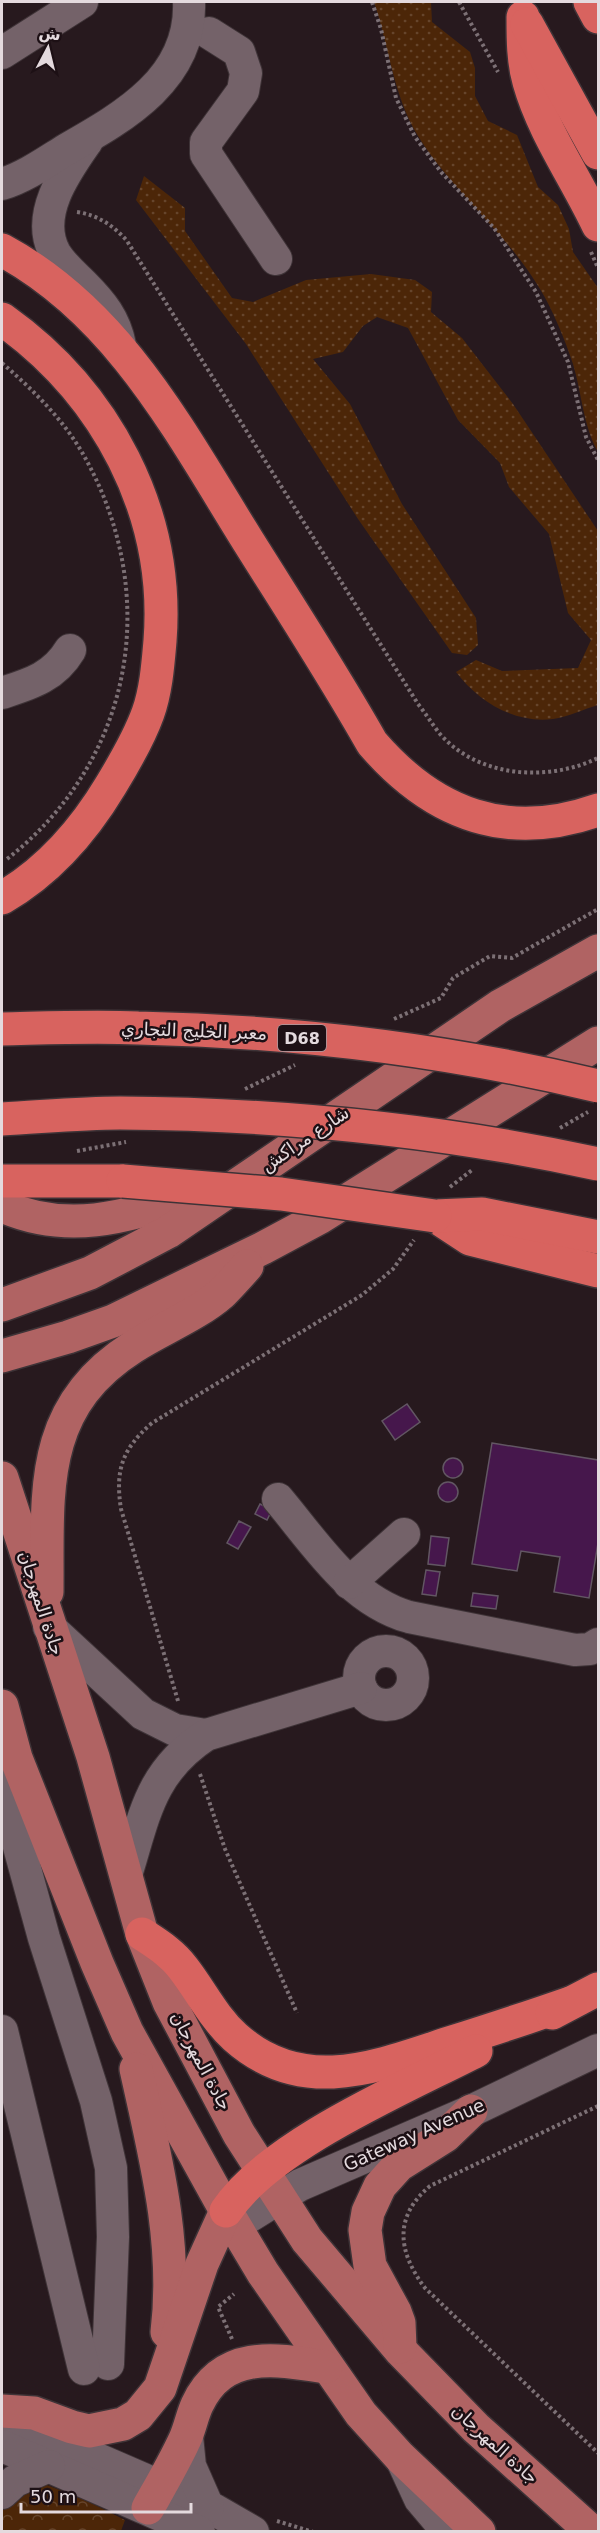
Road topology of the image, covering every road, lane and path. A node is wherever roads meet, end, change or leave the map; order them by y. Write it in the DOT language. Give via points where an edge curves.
graph roads {
  1 [pos="82,2"];
  2 [pos="189,2"];
  3 [pos="207,2"];
  4 [pos="372,2"];
  5 [pos="590,2"];
  6 [pos="519,9"];
  7 [pos="598,16"];
  8 [pos="209,33"];
  9 [pos="2,53"];
  10 [pos="151,99"];
  11 [pos="92,135"];
  12 [pos="598,153"];
  13 [pos="2,184"];
  14 [pos="51,208"];
  15 [pos="598,225"];
  16 [pos="2,250"];
  17 [pos="276,259"];
  18 [pos="2,320"];
  19 [pos="120,345"];
  20 [pos="2,363"];
  21 [pos="598,460"];
  22 [pos="70,650"];
  23 [pos="2,693"];
  24 [pos="598,758"];
  25 [pos="598,810"];
  26 [pos="2,863"];
  27 [pos="2,898"];
  28 [pos="598,951"];
  29 [pos="2,1029"];
  30 [pos="596,1043"];
  31 [pos="598,1086"];
  32 [pos="2,1119"];
  33 [pos="598,1164"];
  34 [pos="244,1180"];
  35 [pos="2,1181"];
  36 [pos="2,1206"];
  37 [pos="435,1216"];
  38 [pos="598,1237"];
  39 [pos="263,1248"];
  40 [pos="598,1271"];
  41 [pos="2,1305"];
  42 [pos="2,1356"];
  43 [pos="2,1478"];
  44 [pos="278,1499"];
  45 [pos="404,1534"];
  46 [pos="349,1583"];
  47 [pos="410,1617"];
  48 [pos="48,1624"];
  49 [pos="598,1644"];
  50 [pos="396,1653"];
  51 [pos="361,1688"];
  52 [pos="2,1706"];
  53 [pos="206,1735"];
  54 [pos="16,1758"];
  55 [pos="126,1875"];
  56 [pos="142,1934"];
  57 [pos="584,1996"];
  58 [pos="2,2031"];
  59 [pos="127,2032"];
  60 [pos="598,2050"];
  61 [pos="598,2106"];
  62 [pos="471,2111"];
  63 [pos="269,2185"];
  64 [pos="230,2219"];
  65 [pos="234,2294"];
  66 [pos="400,2351"];
  67 [pos="243,2363"];
  68 [pos="326,2367"];
  69 [pos="160,2388"];
  70 [pos="2,2411"];
  71 [pos="187,2436"];
  72 [pos="2,2446"];
  73 [pos="598,2453"];
  74 [pos="400,2457"];
  75 [pos="49,2466"];
  76 [pos="2,2493"];
  77 [pos="154,2497"];
  78 [pos="203,2519"];
  79 [pos="263,2525"];
  80 [pos="313,2532"];
  81 [pos="448,2532"];
  82 [pos="479,2532"];
  83 [pos="592,2532"];
  1 -- 9 [label="street"];
  2 -- 10 [label="street" via="187,30 175,64"];
  3 -- 8 [label="street"];
  4 -- 21 [label="path" via="396,98 415,137 441,172 494,228 536,292 568,362 586,437"];
  5 -- 7 [label="highway"];
  6 -- 12 [label="highway"];
  6 -- 15 [label="highway" via="528,81 539,111"];
  8 -- 10 [label="street" via="194,69 180,83"];
  8 -- 17 [label="street" via="239,52 246,73 243,91 206,142 206,154"];
  10 -- 11 [label="street"];
  11 -- 13 [label="street"];
  11 -- 14 [label="street" via="69,167"];
  14 -- 19 [label="street" via="49,239 56,254 107,310"];
  14 -- 24 [label="path" via="98,218 115,227 127,241 441,735 473,758 510,772 549,773"];
  16 -- 19 [label="highway" via="53,282"];
  18 -- 27 [label="highway" via="61,369 116,442 136,484 150,528 162,620 149,711 124,764 95,812 57,855"];
  19 -- 25 [label="highway" via="178,428 372,743 395,770 455,810 489,821 524,825 557,822"];
  20 -- 26 [label="path" via="50,409 82,452 107,501 123,552 129,602 126,657 101,742 80,778 37,833"];
  22 -- 23 [label="street" via="45,677"];
  28 -- 34 [label="main road, شارع مراكش" via="500,1006"];
  29 -- 31 [label="highway, معبر الخليج التجاري / D68, bridge" via="137,1028 274,1034 410,1050"];
  30 -- 39 [label="main road" via="319,1218"];
  32 -- 33 [label="highway, bridge" via="118,1113 386,1127 519,1147"];
  34 -- 36 [label="main road" via="101,1221 45,1220"];
  34 -- 41 [label="main road, شارع مراكش" via="130,1254 50,1290"];
  35 -- 37 [label="highway, bridge" via="123,1181 202,1186"];
  37 -- 38 [label="highway" via="482,1214"];
  37 -- 40 [label="highway" via="471,1239"];
  39 -- 42 [label="main road" via="113,1321"];
  39 -- 48 [label="main road" via="222,1293 115,1359 98,1374 70,1411 50,1470"];
  43 -- 48 [label="main road, جادة المهرجان"];
  44 -- 46 [label="street"];
  45 -- 46 [label="street"];
  46 -- 47 [label="street" via="383,1608"];
  47 -- 49 [label="street" via="575,1650"];
  47 -- 50 [label="street"];
  48 -- 53 [label="street" via="143,1714 164,1726"];
  48 -- 55 [label="main road, جادة المهرجان" via="93,1758"];
  50 -- 51 [label="street" via="370,1656 360,1670"];
  50 -- 51 [label="street" via="404,1658 412,1673 413,1682 405,1697 389,1705 380,1704 365,1696"];
  51 -- 53 [label="street"];
  52 -- 54 [label="main road"];
  53 -- 55 [label="street" via="179,1754 160,1778"];
  54 -- 58 [label="street" via="14,1808 18,1843 96,2101 111,2168 113,2237 96,2366"];
  54 -- 59 [label="main road"];
  55 -- 56 [label="main road, جادة المهرجان"];
  56 -- 57 [label="highway" via="177,1960 218,2020 236,2039 258,2054 305,2071 328,2074 376,2067"];
  56 -- 63 [label="main road, جادة المهرجان" via="170,2002"];
  57 -- 63 [label="highway" via="335,2124"];
  59 -- 64 [label="main road"];
  59 -- 69 [label="main road" via="158,2169 168,2246 168,2319"];
  60 -- 62 [label="street, Gateway Avenue"];
  61 -- 73 [label="path" via="430,2186 411,2206 403,2239 406,2256 425,2288"];
  62 -- 63 [label="street, Gateway Avenue" via="300,2185"];
  62 -- 66 [label="main road" via="445,2136 394,2170 380,2186 368,2212 369,2266 398,2318"];
  63 -- 64 [label="highway" via="245,2186"];
  63 -- 66 [label="main road, جادة المهرجان" via="307,2240"];
  64 -- 68 [label="main road"];
  64 -- 69 [label="main road" via="202,2264"];
  65 -- 67 [label="path" via="218,2307"];
  66 -- 83 [label="main road, جادة المهرجان" via="477,2428"];
  67 -- 68 [label="main road" via="283,2360"];
  67 -- 71 [label="main road" via="215,2379 205,2391"];
  68 -- 74 [label="main road"];
  69 -- 70 [label="main road" via="138,2415 107,2429 89,2431 34,2413"];
  70 -- 77 [label="street"];
  71 -- 77 [label="main road"];
  71 -- 78 [label="street"];
  72 -- 75 [label="street"];
  74 -- 81 [label="street" via="420,2499"];
  74 -- 82 [label="main road"];
  75 -- 76 [label="street" via="15,2481"];
  75 -- 77 [label="street"];
  77 -- 78 [label="street"];
  78 -- 79 [label="street"];
  79 -- 80 [label="path" via="283,2524"];
}
